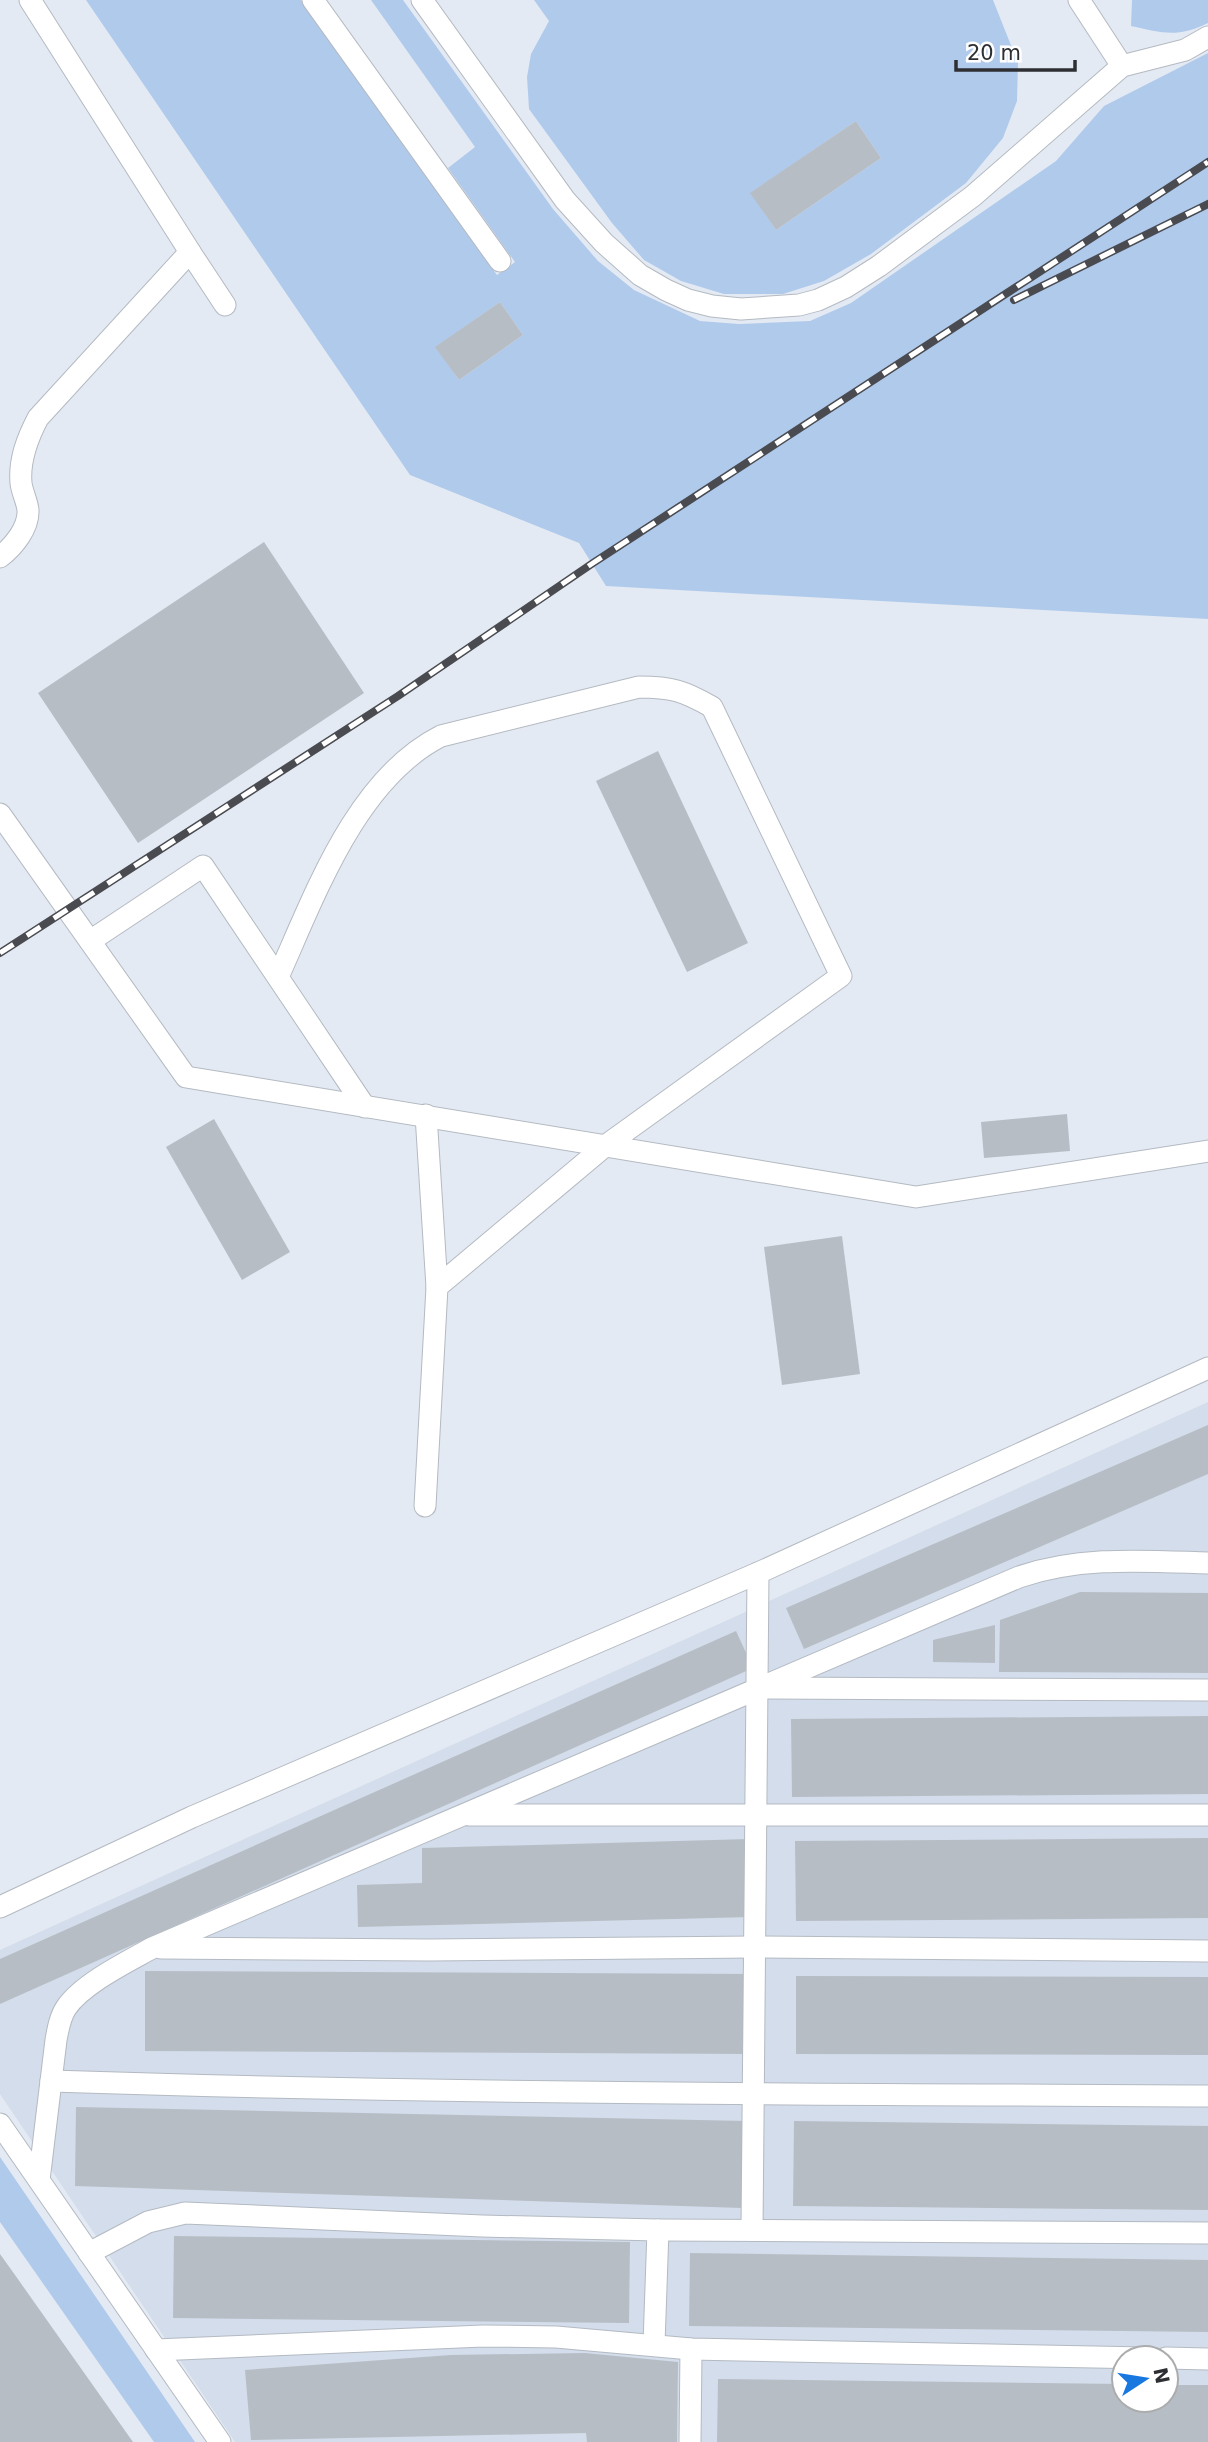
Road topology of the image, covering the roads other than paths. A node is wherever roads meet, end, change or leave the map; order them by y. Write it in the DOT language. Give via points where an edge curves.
graph roads {
  1 [pos="30,0"];
  2 [pos="313,0"];
  3 [pos="422,0"];
  4 [pos="1079,0"];
  5 [pos="1208,37"];
  6 [pos="1122,66"];
  7 [pos="190,252"];
  8 [pos="500,261"];
  9 [pos="225,305"];
  10 [pos="0,557"];
  11 [pos="0,814"];
  12 [pos="90,941"];
  13 [pos="278,977"];
  14 [pos="365,1107"];
  15 [pos="426,1115"];
  16 [pos="605,1146"];
  17 [pos="1208,1152"];
  18 [pos="437,1287"];
  19 [pos="1208,1368"];
  20 [pos="425,1506"];
  21 [pos="1208,1563"];
  22 [pos="758,1573"];
  23 [pos="757,1688"];
  24 [pos="1208,1690"];
  25 [pos="460,1815"];
  26 [pos="756,1815"];
  27 [pos="1208,1815"];
  28 [pos="0,1907"];
  29 [pos="754,1947"];
  30 [pos="152,1948"];
  31 [pos="1208,1951"];
  32 [pos="51,2081"];
  33 [pos="753,2094"];
  34 [pos="1208,2096"];
  35 [pos="0,2124"];
  36 [pos="39,2180"];
  37 [pos="658,2230"];
  38 [pos="752,2230"];
  39 [pos="1208,2233"];
  40 [pos="89,2253"];
  41 [pos="654,2344"];
  42 [pos="691,2349"];
  43 [pos="156,2350"];
  44 [pos="1110,2357"];
  45 [pos="1180,2358"];
  46 [pos="1208,2359"];
  47 [pos="220,2442"];
  48 [pos="690,2442"];
  1 -- 7 [label="lane"];
  2 -- 8 [label="lane"];
  3 -- 6 [label="lane" via="565,200 604,243 640,275 688,300 712,306 767,309 799,305 846,287 973,196"];
  4 -- 6 [label="lane"];
  5 -- 6 [label="lane" via="1185,50"];
  7 -- 9 [label="lane"];
  7 -- 10 [label="lane" via="37,418 23,457 21,483 28,513 20,535"];
  11 -- 12 [label="lane"];
  12 -- 13 [label="lane" via="203,866"];
  12 -- 14 [label="lane" via="186,1077"];
  13 -- 14 [label="lane"];
  13 -- 16 [label="lane" via="333,854 365,806 420,747 441,736 639,687 686,692 712,707 841,976"];
  14 -- 15 [label="lane"];
  15 -- 16 [label="lane"];
  15 -- 18 [label="lane"];
  16 -- 17 [label="lane" via="916,1197"];
  16 -- 18 [label="lane"];
  18 -- 20 [label="lane"];
  19 -- 22 [label="lane"];
  21 -- 23 [label="lane" via="1109,1560 1043,1569"];
  22 -- 23 [label="lane"];
  22 -- 28 [label="lane" via="192,1817"];
  23 -- 24 [label="lane"];
  23 -- 25 [label="lane"];
  23 -- 26 [label="lane"];
  25 -- 26 [label="lane"];
  25 -- 30 [label="lane"];
  26 -- 27 [label="lane"];
  26 -- 29 [label="lane"];
  29 -- 30 [label="lane"];
  29 -- 31 [label="lane"];
  29 -- 33 [label="lane"];
  30 -- 32 [label="lane" via="97,1980 66,2007 59,2022"];
  32 -- 33 [label="lane"];
  32 -- 36 [label="lane"];
  33 -- 34 [label="lane"];
  33 -- 38 [label="lane"];
  35 -- 36 [label="lane"];
  36 -- 40 [label="lane"];
  37 -- 38 [label="lane"];
  37 -- 40 [label="lane" via="185,2213 148,2222"];
  37 -- 41 [label="lane"];
  38 -- 39 [label="lane"];
  40 -- 43 [label="lane"];
  41 -- 42 [label="lane"];
  41 -- 43 [label="lane" via="483,2336"];
  42 -- 44 [label="lane"];
  42 -- 48 [label="lane"];
  43 -- 47 [label="lane"];
  45 -- 46 [label="lane"];
}
